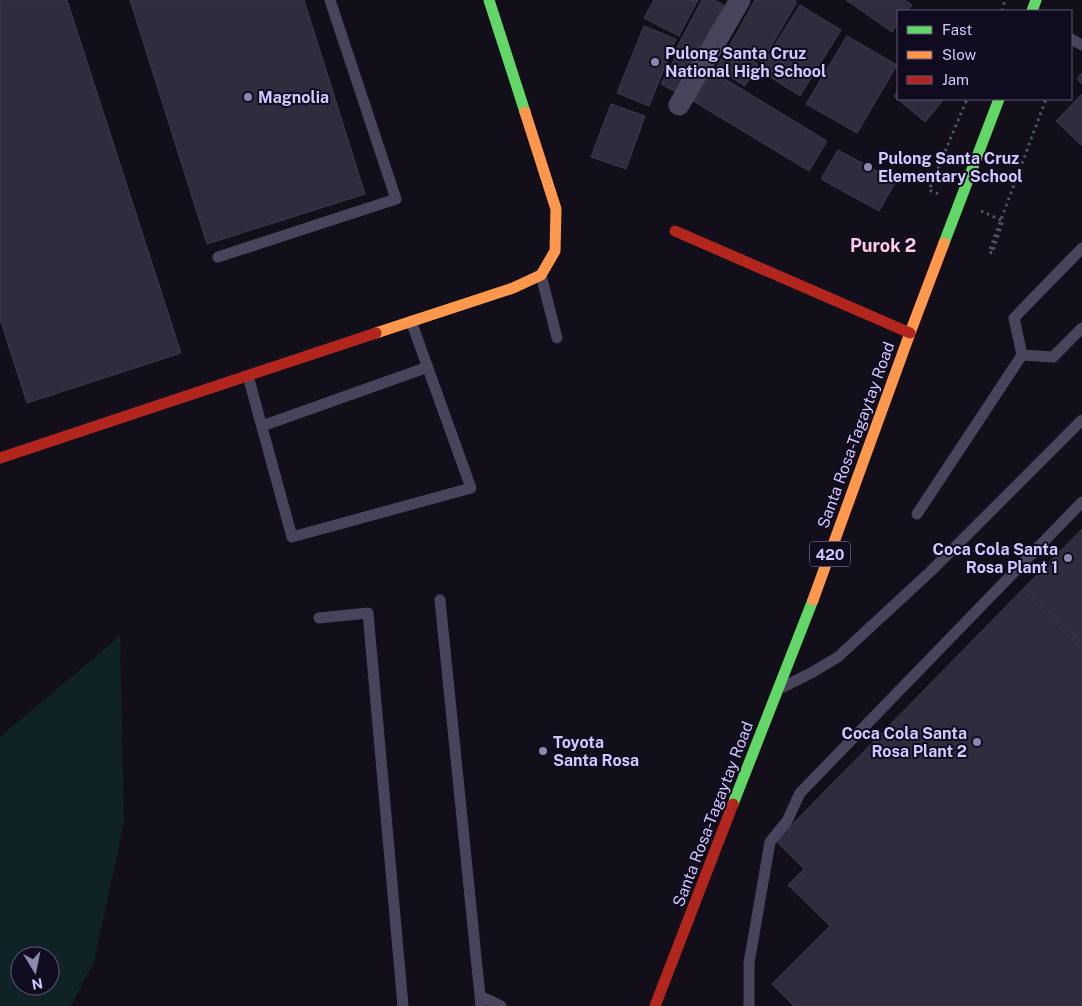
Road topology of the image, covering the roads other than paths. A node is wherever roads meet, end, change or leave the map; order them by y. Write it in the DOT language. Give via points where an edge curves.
graph roads {
  1 [pos="330,0"];
  2 [pos="489,0"];
  3 [pos="740,0"];
  4 [pos="998,100"];
  5 [pos="679,105"];
  6 [pos="675,231"];
  7 [pos="1082,248"];
  8 [pos="218,257"];
  9 [pos="541,275"];
  10 [pos="411,321"];
  11 [pos="1082,328"];
  12 [pos="910,333"];
  13 [pos="557,338"];
  14 [pos="1022,355"];
  15 [pos="428,367"];
  16 [pos="248,376"];
  17 [pos="1082,420"];
  18 [pos="262,426"];
  19 [pos="0,458"];
  20 [pos="1082,502"];
  21 [pos="917,514"];
  22 [pos="440,600"];
  23 [pos="319,618"];
  24 [pos="780,688"];
  25 [pos="480,1001"];
  26 [pos="403,1006"];
  27 [pos="501,1006"];
  28 [pos="655,1006"];
  29 [pos="749,1006"];
  1 -- 8 [label="lane" via="396,199"];
  2 -- 9 [label="street" via="556,209 555,251"];
  3 -- 5 [label="street"];
  4 -- 12 [label="street, Santa Rosa-Tagaytay Road / 420"];
  6 -- 12 [label="street"];
  7 -- 14 [label="lane" via="1014,318"];
  9 -- 10 [label="street" via="513,288"];
  9 -- 13 [label="lane"];
  10 -- 15 [label="lane"];
  10 -- 16 [label="street"];
  11 -- 14 [label="lane" via="1053,357"];
  12 -- 24 [label="street, Santa Rosa-Tagaytay Road / 420"];
  14 -- 21 [label="lane"];
  15 -- 18 [label="lane"];
  15 -- 18 [label="lane" via="471,488 292,537"];
  16 -- 18 [label="lane"];
  16 -- 19 [label="street"];
  17 -- 24 [label="lane" via="931,572 838,658"];
  20 -- 29 [label="lane" via="800,793 787,821 770,842 749,963"];
  22 -- 25 [label="lane"];
  23 -- 26 [label="lane" via="368,613"];
  24 -- 28 [label="street, Santa Rosa-Tagaytay Road / 420"];
  25 -- 27 [label="lane"];
}
